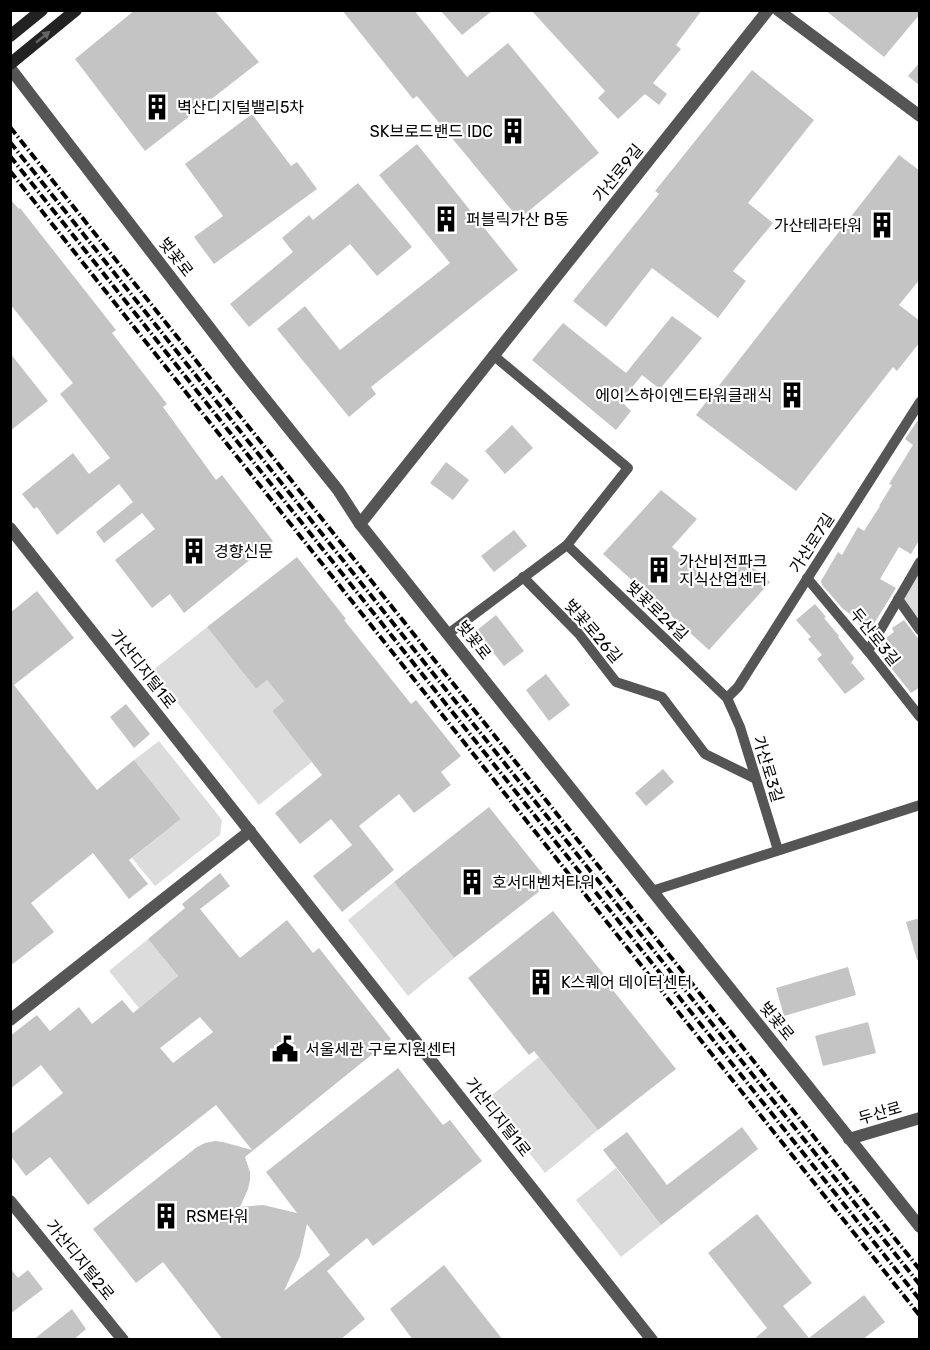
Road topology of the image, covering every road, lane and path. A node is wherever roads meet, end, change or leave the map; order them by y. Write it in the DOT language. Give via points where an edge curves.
graph roads {
  1 [pos="42,10"];
  2 [pos="76,10"];
  3 [pos="768,10"];
  4 [pos="778,10"];
  5 [pos="10,36"];
  6 [pos="10,64"];
  7 [pos="10,68"];
  8 [pos="920,116"];
  9 [pos="494,356"];
  10 [pos="920,402"];
  11 [pos="360,524"];
  12 [pos="10,528"];
  13 [pos="567,545"];
  14 [pos="919,564"];
  15 [pos="523,577"];
  16 [pos="807,578"];
  17 [pos="898,599"];
  18 [pos="920,630"];
  19 [pos="448,634"];
  20 [pos="868,651"];
  21 [pos="727,698"];
  22 [pos="920,717"];
  23 [pos="756,779"];
  24 [pos="920,805"];
  25 [pos="250,831"];
  26 [pos="778,850"];
  27 [pos="652,891"];
  28 [pos="10,1020"];
  29 [pos="920,1118"];
  30 [pos="849,1138"];
  31 [pos="10,1201"];
  32 [pos="920,1227"];
  33 [pos="123,1340"];
  34 [pos="652,1340"];
  1 -- 5 [label="main road"];
  6 -- 2 [label="main road, one-way"];
  3 -- 9 [label="street, 가산로9길"];
  4 -- 8 [label="street"];
  7 -- 11 [label="street, 벚꽃로" via="338,490"];
  9 -- 11 [label="street, 가산로9길"];
  9 -- 13 [label="street" via="628,468"];
  10 -- 16 [label="street, 가산로7길"];
  11 -- 19 [label="street, 벚꽃로"];
  12 -- 25 [label="street, 가산디지털1로"];
  13 -- 15 [label="street"];
  13 -- 21 [label="street, 벚꽃로24길"];
  14 -- 17 [label="street"];
  15 -- 19 [label="street"];
  15 -- 23 [label="street, 벚꽃로26길" via="579,634 616,682 662,696 705,753"];
  16 -- 20 [label="street, 두산로3길"];
  16 -- 21 [label="street, 가산로7길" via="738,687"];
  17 -- 18 [label="street"];
  17 -- 20 [label="street"];
  19 -- 27 [label="street, 벚꽃로"];
  20 -- 22 [label="street, 두산로3길"];
  21 -- 23 [label="street, 가산로3길"];
  23 -- 26 [label="street, 가산로3길"];
  24 -- 26 [label="street"];
  25 -- 28 [label="street"];
  25 -- 34 [label="street, 가산디지털1로"];
  26 -- 27 [label="street"];
  27 -- 30 [label="street, 벚꽃로"];
  29 -- 30 [label="street, 두산로"];
  30 -- 32 [label="street, 벚꽃로"];
  31 -- 33 [label="street, 가산디지털2로"];
}
